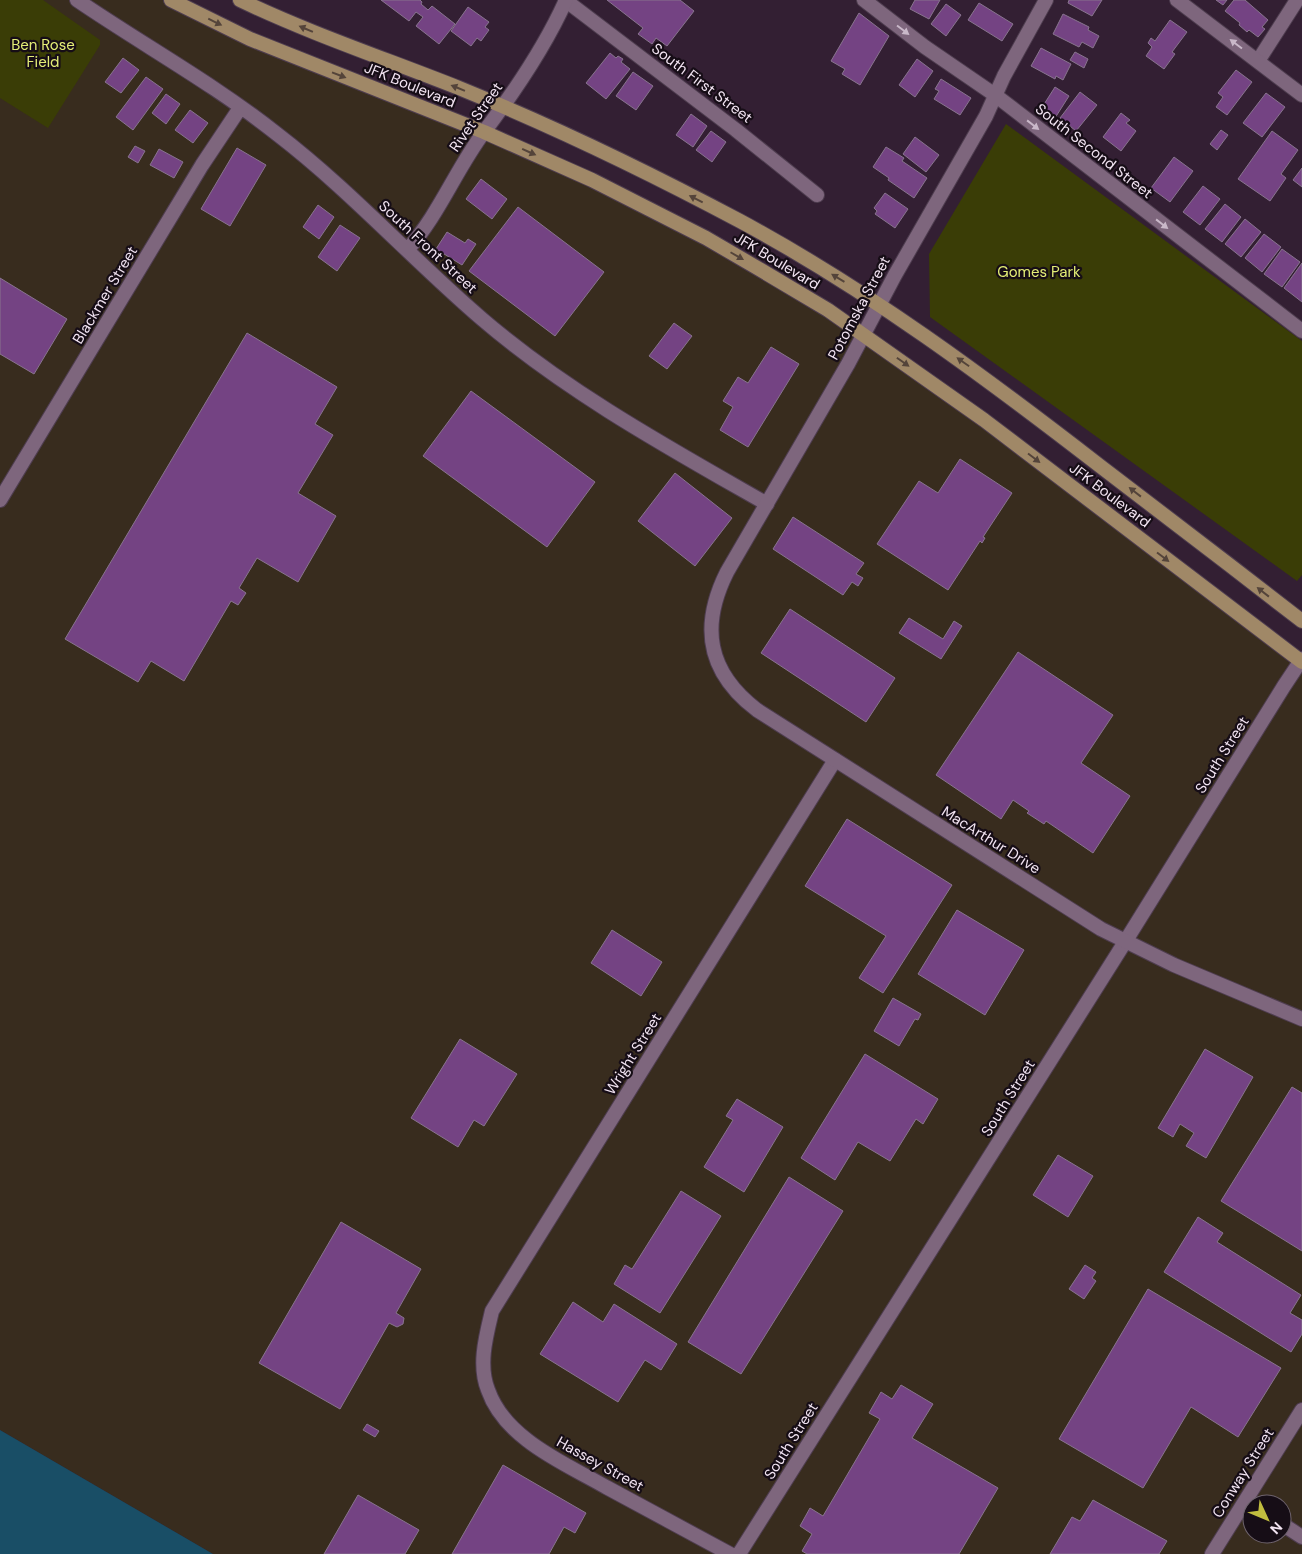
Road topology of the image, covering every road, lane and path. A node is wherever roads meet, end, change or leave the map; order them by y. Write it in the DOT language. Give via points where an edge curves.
graph roads {
  1 [pos="77,0"];
  2 [pos="171,0"];
  3 [pos="240,0"];
  4 [pos="565,0"];
  5 [pos="864,0"];
  6 [pos="1046,0"];
  7 [pos="1177,0"];
  8 [pos="1297,0"];
  9 [pos="1258,61"];
  10 [pos="995,95"];
  11 [pos="1302,95"];
  12 [pos="503,107"];
  13 [pos="240,108"];
  14 [pos="484,132"];
  15 [pos="817,195"];
  16 [pos="407,250"];
  17 [pos="879,304"];
  18 [pos="1302,331"];
  19 [pos="863,334"];
  20 [pos="1,494"];
  21 [pos="767,504"];
  22 [pos="1302,622"];
  23 [pos="711,634"];
  24 [pos="1302,661"];
  25 [pos="835,760"];
  26 [pos="1125,942"];
  27 [pos="1302,1019"];
  28 [pos="484,1373"];
  29 [pos="1302,1410"];
  30 [pos="1254,1494"];
  31 [pos="1242,1512"];
  32 [pos="730,1554"];
  33 [pos="739,1554"];
  34 [pos="1212,1554"];
  1 -- 13 [label="street, South Front Street"];
  2 -- 14 [label="main road, JFK Boulevard, one-way" via="278,50"];
  12 -- 3 [label="main road, JFK Boulevard, one-way" via="314,33"];
  4 -- 12 [label="street, Rivet Street" via="558,18"];
  4 -- 15 [label="street, South First Street"];
  5 -- 10 [label="street, South Second Street, one-way"];
  6 -- 10 [label="street, Potomska Street"];
  9 -- 7 [label="street, one-way"];
  8 -- 9 [label="street"];
  9 -- 11 [label="street"];
  10 -- 17 [label="street, Potomska Street"];
  10 -- 18 [label="street, South Second Street, one-way"];
  12 -- 14 [label="street, Rivet Street"];
  17 -- 12 [label="main road, JFK Boulevard, one-way" via="741,222 607,152"];
  13 -- 16 [label="street, South Front Street" via="275,132 348,193"];
  13 -- 20 [label="street, Blackmer Street"];
  14 -- 16 [label="street, Rivet Street" via="426,227"];
  14 -- 19 [label="main road, JFK Boulevard, one-way" via="592,180 706,238"];
  16 -- 21 [label="street, South Front Street" via="482,319 543,365 639,430"];
  17 -- 19 [label="street, Potomska Street"];
  22 -- 17 [label="main road, JFK Boulevard, one-way" via="1002,390"];
  19 -- 21 [label="street, Potomska Street"];
  19 -- 24 [label="main road, JFK Boulevard, one-way" via="984,420"];
  21 -- 23 [label="street, Potomska Street" via="719,587 712,611"];
  23 -- 25 [label="street, MacArthur Drive" via="716,658 735,692 757,710"];
  24 -- 26 [label="street, South Street"];
  25 -- 26 [label="street, MacArthur Drive" via="1101,930"];
  25 -- 28 [label="street, Wright Street" via="492,1311 484,1352"];
  26 -- 27 [label="street, MacArthur Drive"];
  26 -- 33 [label="street, South Street"];
  28 -- 32 [label="street, Hassey Street" via="493,1401 510,1426 528,1441"];
  29 -- 30 [label="street, Conway Street"];
  31 -- 34 [label="street, Conway Street"];
}
